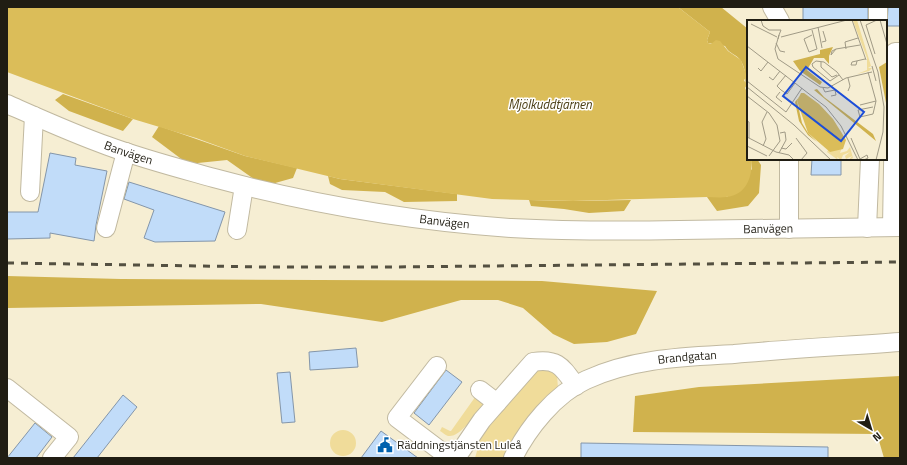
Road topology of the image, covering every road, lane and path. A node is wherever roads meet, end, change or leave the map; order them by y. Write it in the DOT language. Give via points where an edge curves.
graph roads {
  1 [pos="772,7"];
  2 [pos="878,7"];
  3 [pos="779,20"];
  4 [pos="878,20"];
  5 [pos="900,52"];
  6 [pos="7,104"];
  7 [pos="34,116"];
  8 [pos="126,152"];
  9 [pos="789,160"];
  10 [pos="870,160"];
  11 [pos="897,170"];
  12 [pos="244,186"];
  13 [pos="30,192"];
  14 [pos="896,227"];
  15 [pos="106,228"];
  16 [pos="867,228"];
  17 [pos="789,229"];
  18 [pos="237,230"];
  19 [pos="900,342"];
  20 [pos="437,366"];
  21 [pos="576,386"];
  22 [pos="7,388"];
  23 [pos="480,390"];
  24 [pos="497,403"];
  25 [pos="52,458"];
  26 [pos="450,458"];
  27 [pos="456,458"];
  28 [pos="513,458"];
  1 -- 3 [label="street"];
  2 -- 4 [label="street"];
  5 -- 11 [label="street" via="895,52"];
  6 -- 7 [label="street, Banvägen"];
  7 -- 8 [label="street, Banvägen"];
  7 -- 13 [label="street"];
  8 -- 12 [label="street, Banvägen"];
  8 -- 15 [label="street"];
  9 -- 17 [label="street"];
  10 -- 16 [label="street"];
  11 -- 14 [label="street"];
  12 -- 17 [label="street, Banvägen" via="354,209 463,224 572,230"];
  12 -- 18 [label="street"];
  14 -- 16 [label="street, Banvägen"];
  16 -- 17 [label="street, Banvägen"];
  19 -- 21 [label="street, Brandgatan" via="648,361 609,370"];
  20 -- 26 [label="street" via="397,418 429,432"];
  21 -- 24 [label="street" via="564,369 555,362 533,362"];
  21 -- 28 [label="street, Brandgatan" via="539,419"];
  22 -- 25 [label="street" via="69,437"];
  23 -- 24 [label="street"];
  24 -- 27 [label="street"];
}
